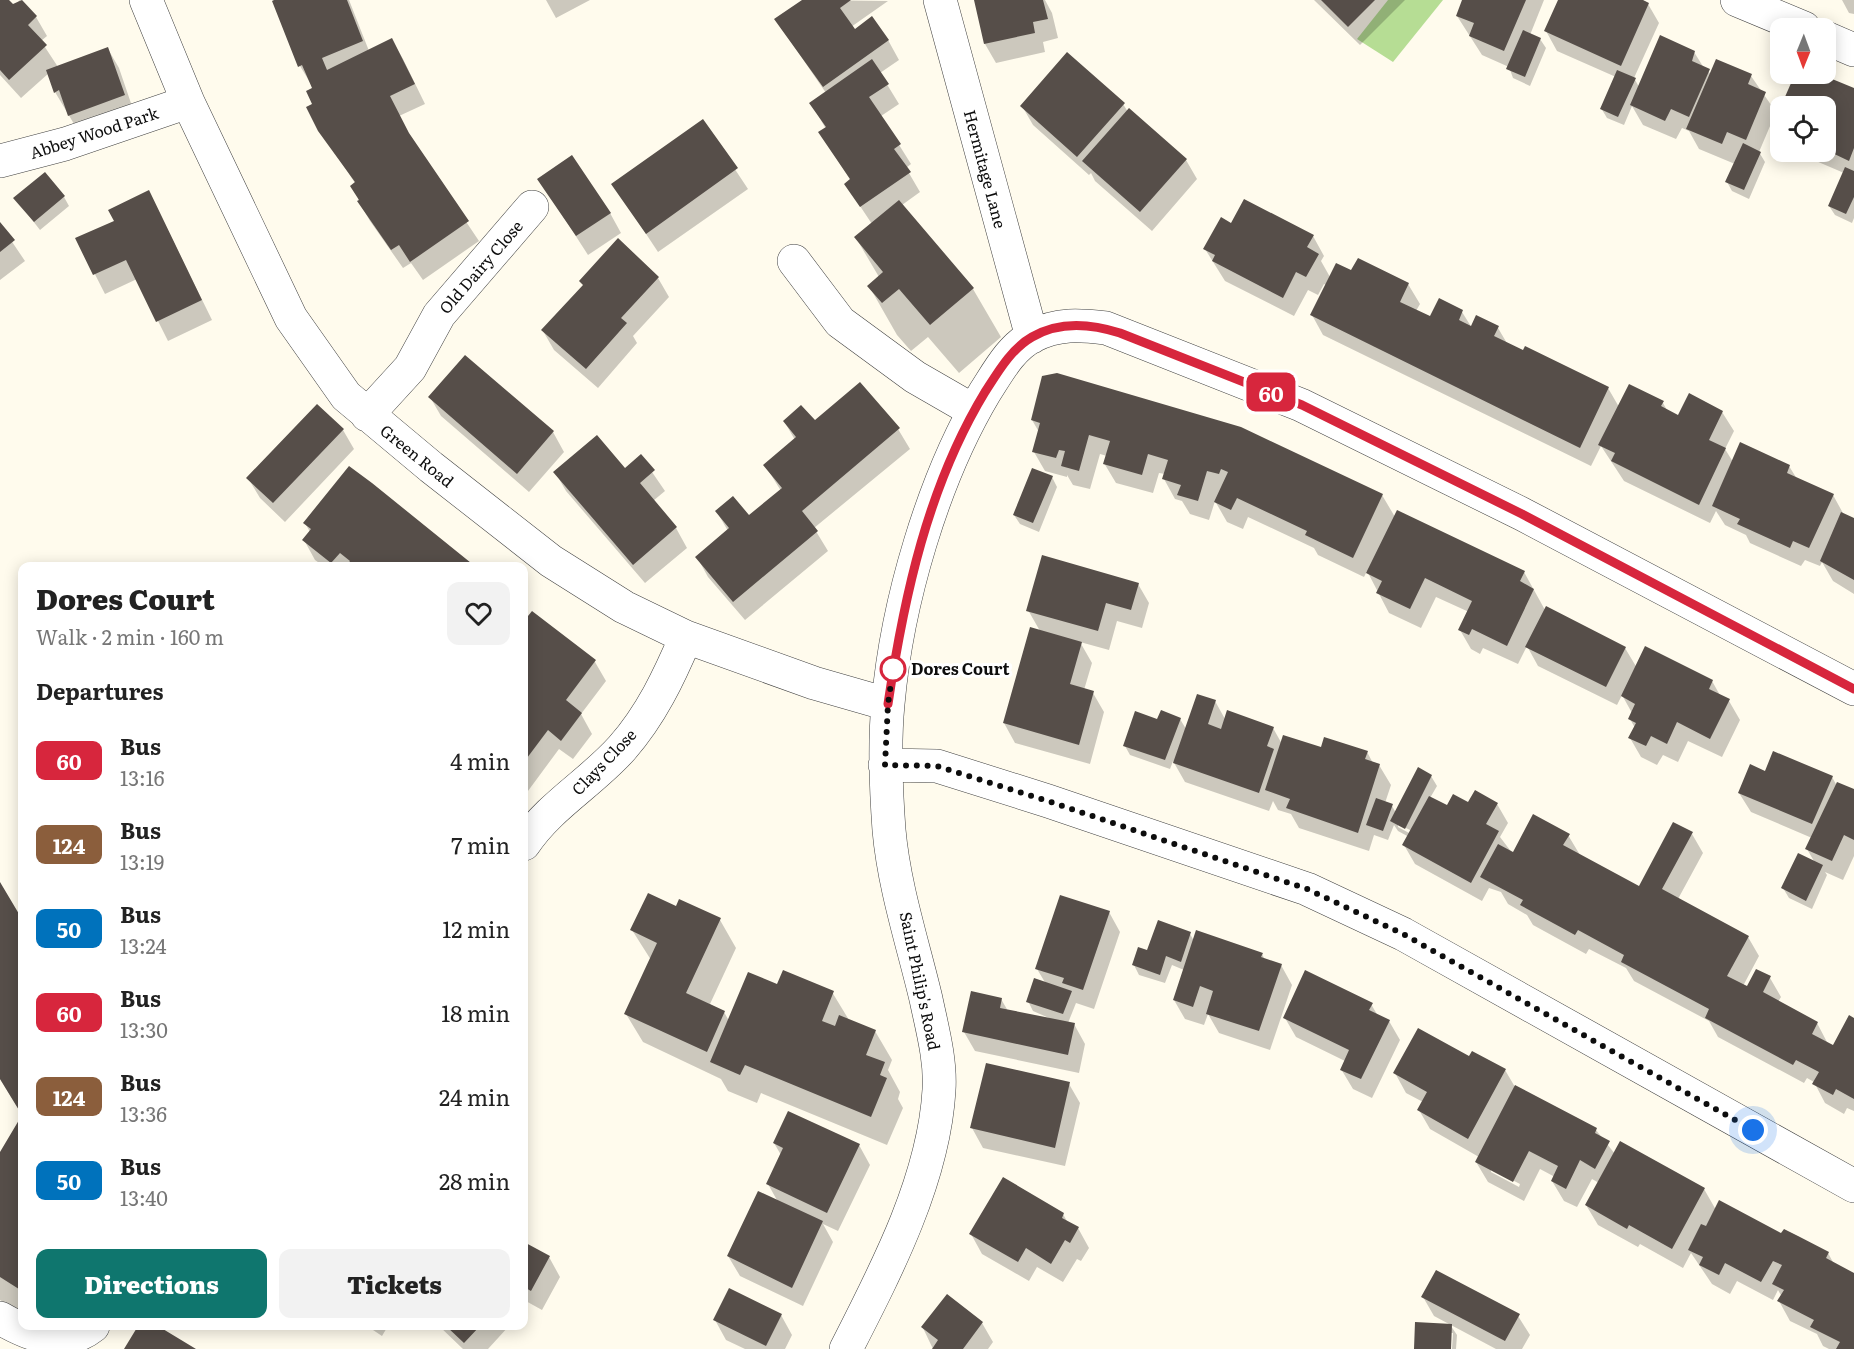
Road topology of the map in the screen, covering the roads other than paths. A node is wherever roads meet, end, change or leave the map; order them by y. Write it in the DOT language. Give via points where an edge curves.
graph roads {
  1 [pos="147,0"];
  2 [pos="940,0"];
  3 [pos="1737,0"];
  4 [pos="1780,18"];
  5 [pos="1836,42"];
  6 [pos="1854,50"];
  7 [pos="188,102"];
  8 [pos="0,161"];
  9 [pos="532,207"];
  10 [pos="794,261"];
  11 [pos="1032,337"];
  12 [pos="974,411"];
  13 [pos="368,415"];
  14 [pos="686,637"];
  15 [pos="1854,689"];
  16 [pos="888,704"];
  17 [pos="885,765"];
  18 [pos="528,839"];
  19 [pos="1854,1186"];
  20 [pos="0,1318"];
  21 [pos="18,1329"];
  22 [pos="20,1330"];
  23 [pos="89,1330"];
  24 [pos="58,1347"];
  25 [pos="846,1349"];
  1 -- 7 [label="street, Green Road"];
  2 -- 11 [label="street, Hermitage Lane"];
  3 -- 4 [label="street"];
  5 -- 6 [label="street"];
  7 -- 8 [label="street, Abbey Wood Park" via="65,144"];
  7 -- 13 [label="street, Green Road" via="291,318 346,396"];
  9 -- 13 [label="street, Old Dairy Close" via="439,315 410,368"];
  10 -- 12 [label="street" via="840,322 915,376"];
  11 -- 12 [label="street, Saint Philip's Road" via="999,370"];
  11 -- 15 [label="street" via="1072,325 1106,328 1302,405 1522,514"];
  12 -- 16 [label="street, Saint Philip's Road" via="928,519 900,623"];
  13 -- 14 [label="street, Green Road" via="551,561 624,607"];
  14 -- 16 [label="street, Green Road" via="814,683"];
  14 -- 18 [label="street, Clays Close" via="663,691 622,748"];
  16 -- 17 [label="street, Saint Philip's Road"];
  17 -- 19 [label="street" via="937,766 1307,889 1403,934"];
  17 -- 25 [label="street, Saint Philip's Road" via="889,833 935,1038 939,1088 934,1132 896,1250"];
  20 -- 21 [label="street"];
  22 -- 24 [label="street"];
  23 -- 24 [label="street" via="81,1339"];
}
